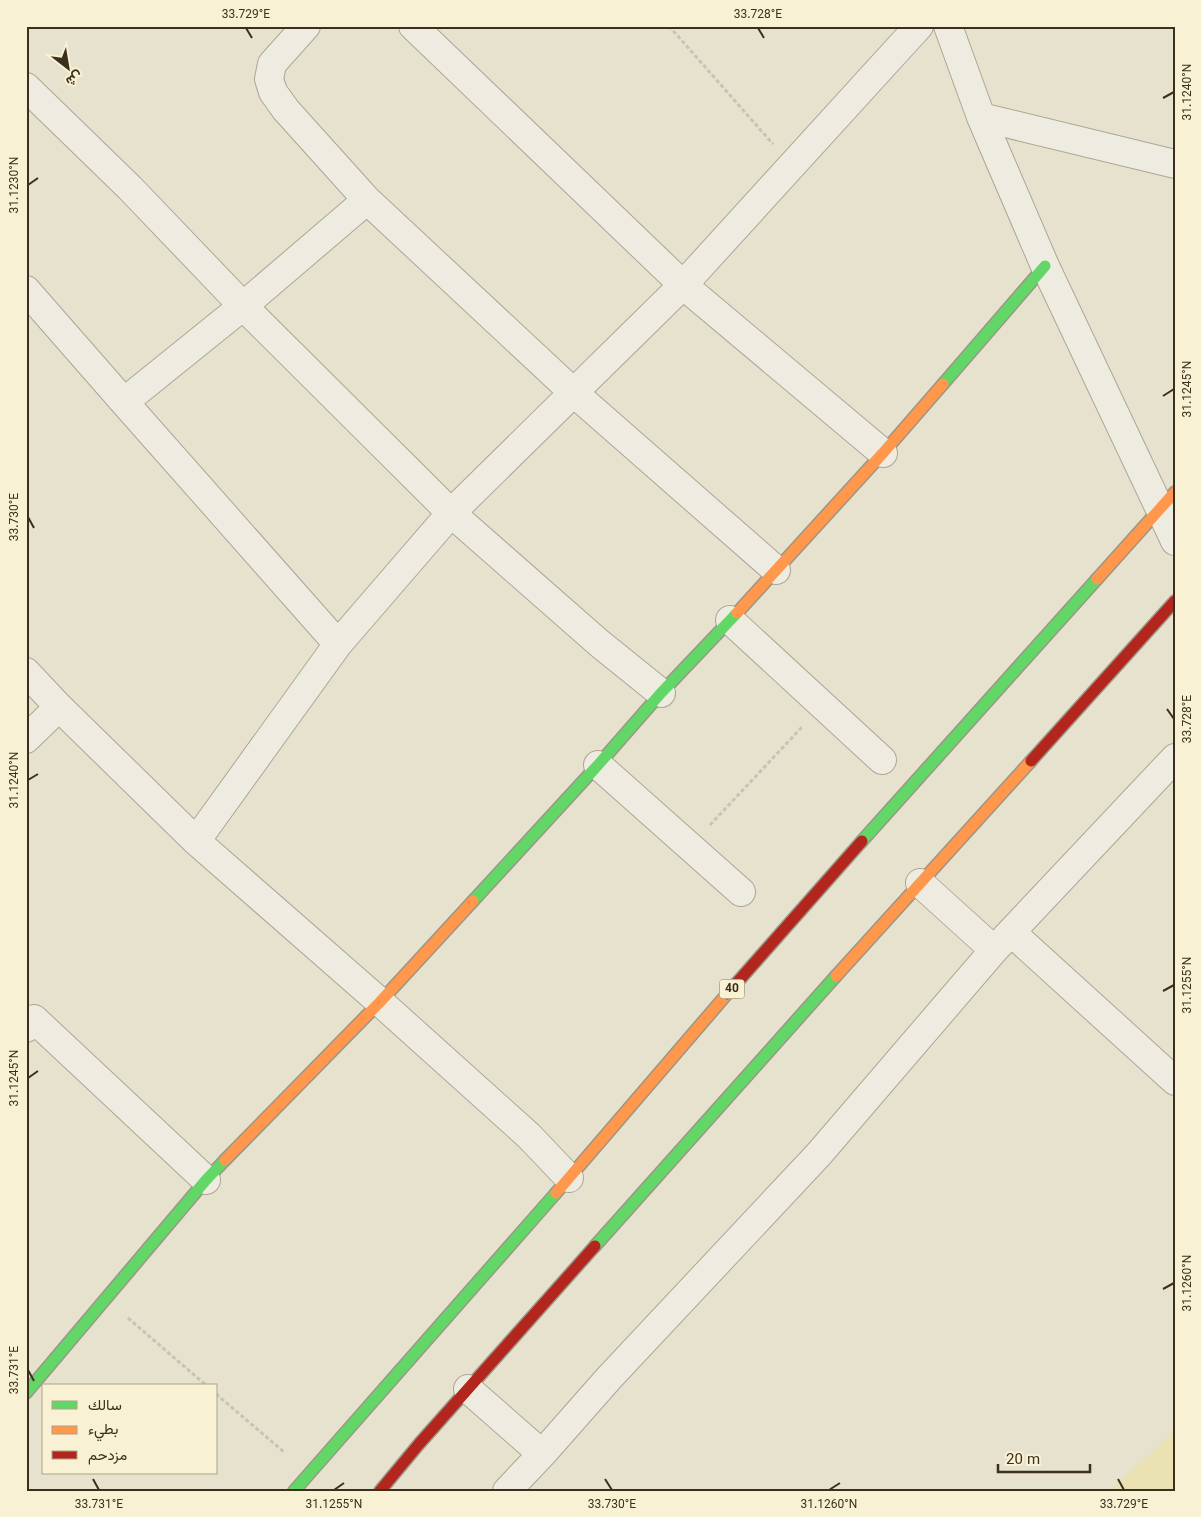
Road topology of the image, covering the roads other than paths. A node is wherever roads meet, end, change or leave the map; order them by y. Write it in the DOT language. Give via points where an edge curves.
graph roads {
  1 [pos="306,26"];
  2 [pos="413,26"];
  3 [pos="919,26"];
  4 [pos="948,26"];
  5 [pos="26,87"];
  6 [pos="981,117"];
  7 [pos="1175,164"];
  8 [pos="367,200"];
  9 [pos="1045,266"];
  10 [pos="683,285"];
  11 [pos="26,290"];
  12 [pos="242,306"];
  13 [pos="574,393"];
  14 [pos="124,402"];
  15 [pos="883,453"];
  16 [pos="1168,500"];
  17 [pos="451,513"];
  18 [pos="1175,541"];
  19 [pos="776,570"];
  20 [pos="1175,601"];
  21 [pos="730,620"];
  22 [pos="338,644"];
  23 [pos="26,672"];
  24 [pos="661,693"];
  25 [pos="59,707"];
  26 [pos="26,739"];
  27 [pos="882,760"];
  28 [pos="598,765"];
  29 [pos="1170,774"];
  30 [pos="196,841"];
  31 [pos="920,883"];
  32 [pos="741,892"];
  33 [pos="1003,941"];
  34 [pos="380,1002"];
  35 [pos="29,1019"];
  36 [pos="1175,1081"];
  37 [pos="569,1178"];
  38 [pos="206,1180"];
  39 [pos="468,1389"];
  40 [pos="26,1393"];
  41 [pos="542,1454"];
  42 [pos="294,1491"];
  43 [pos="380,1491"];
  44 [pos="506,1491"];
  1 -- 8 [label="street" via="272,64 269,79 273,92"];
  2 -- 10 [label="street"];
  3 -- 10 [label="street"];
  4 -- 6 [label="street"];
  5 -- 12 [label="street" via="130,188"];
  6 -- 7 [label="street"];
  6 -- 9 [label="street"];
  8 -- 12 [label="street"];
  8 -- 13 [label="street"];
  9 -- 15 [label="main road"];
  9 -- 16 [label="street"];
  10 -- 13 [label="street"];
  10 -- 15 [label="street"];
  11 -- 14 [label="street"];
  12 -- 14 [label="street"];
  12 -- 17 [label="street"];
  13 -- 17 [label="street"];
  13 -- 19 [label="street"];
  14 -- 22 [label="street"];
  15 -- 19 [label="main road"];
  16 -- 18 [label="street"];
  16 -- 37 [label="main road, 40" via="769,945"];
  17 -- 22 [label="street"];
  17 -- 24 [label="street"];
  19 -- 21 [label="main road"];
  20 -- 31 [label="main road"];
  21 -- 24 [label="main road"];
  21 -- 27 [label="street"];
  22 -- 30 [label="street"];
  23 -- 25 [label="street"];
  24 -- 28 [label="main road"];
  25 -- 26 [label="street"];
  25 -- 30 [label="street"];
  28 -- 32 [label="street"];
  28 -- 34 [label="main road"];
  29 -- 33 [label="street"];
  30 -- 34 [label="street"];
  31 -- 33 [label="street"];
  31 -- 39 [label="main road"];
  33 -- 36 [label="street"];
  33 -- 41 [label="street" via="819,1154"];
  34 -- 37 [label="street" via="529,1136"];
  34 -- 38 [label="main road"];
  35 -- 38 [label="street"];
  37 -- 42 [label="main road, 40"];
  38 -- 40 [label="main road"];
  39 -- 41 [label="street"];
  39 -- 43 [label="main road"];
  41 -- 44 [label="street"];
}
